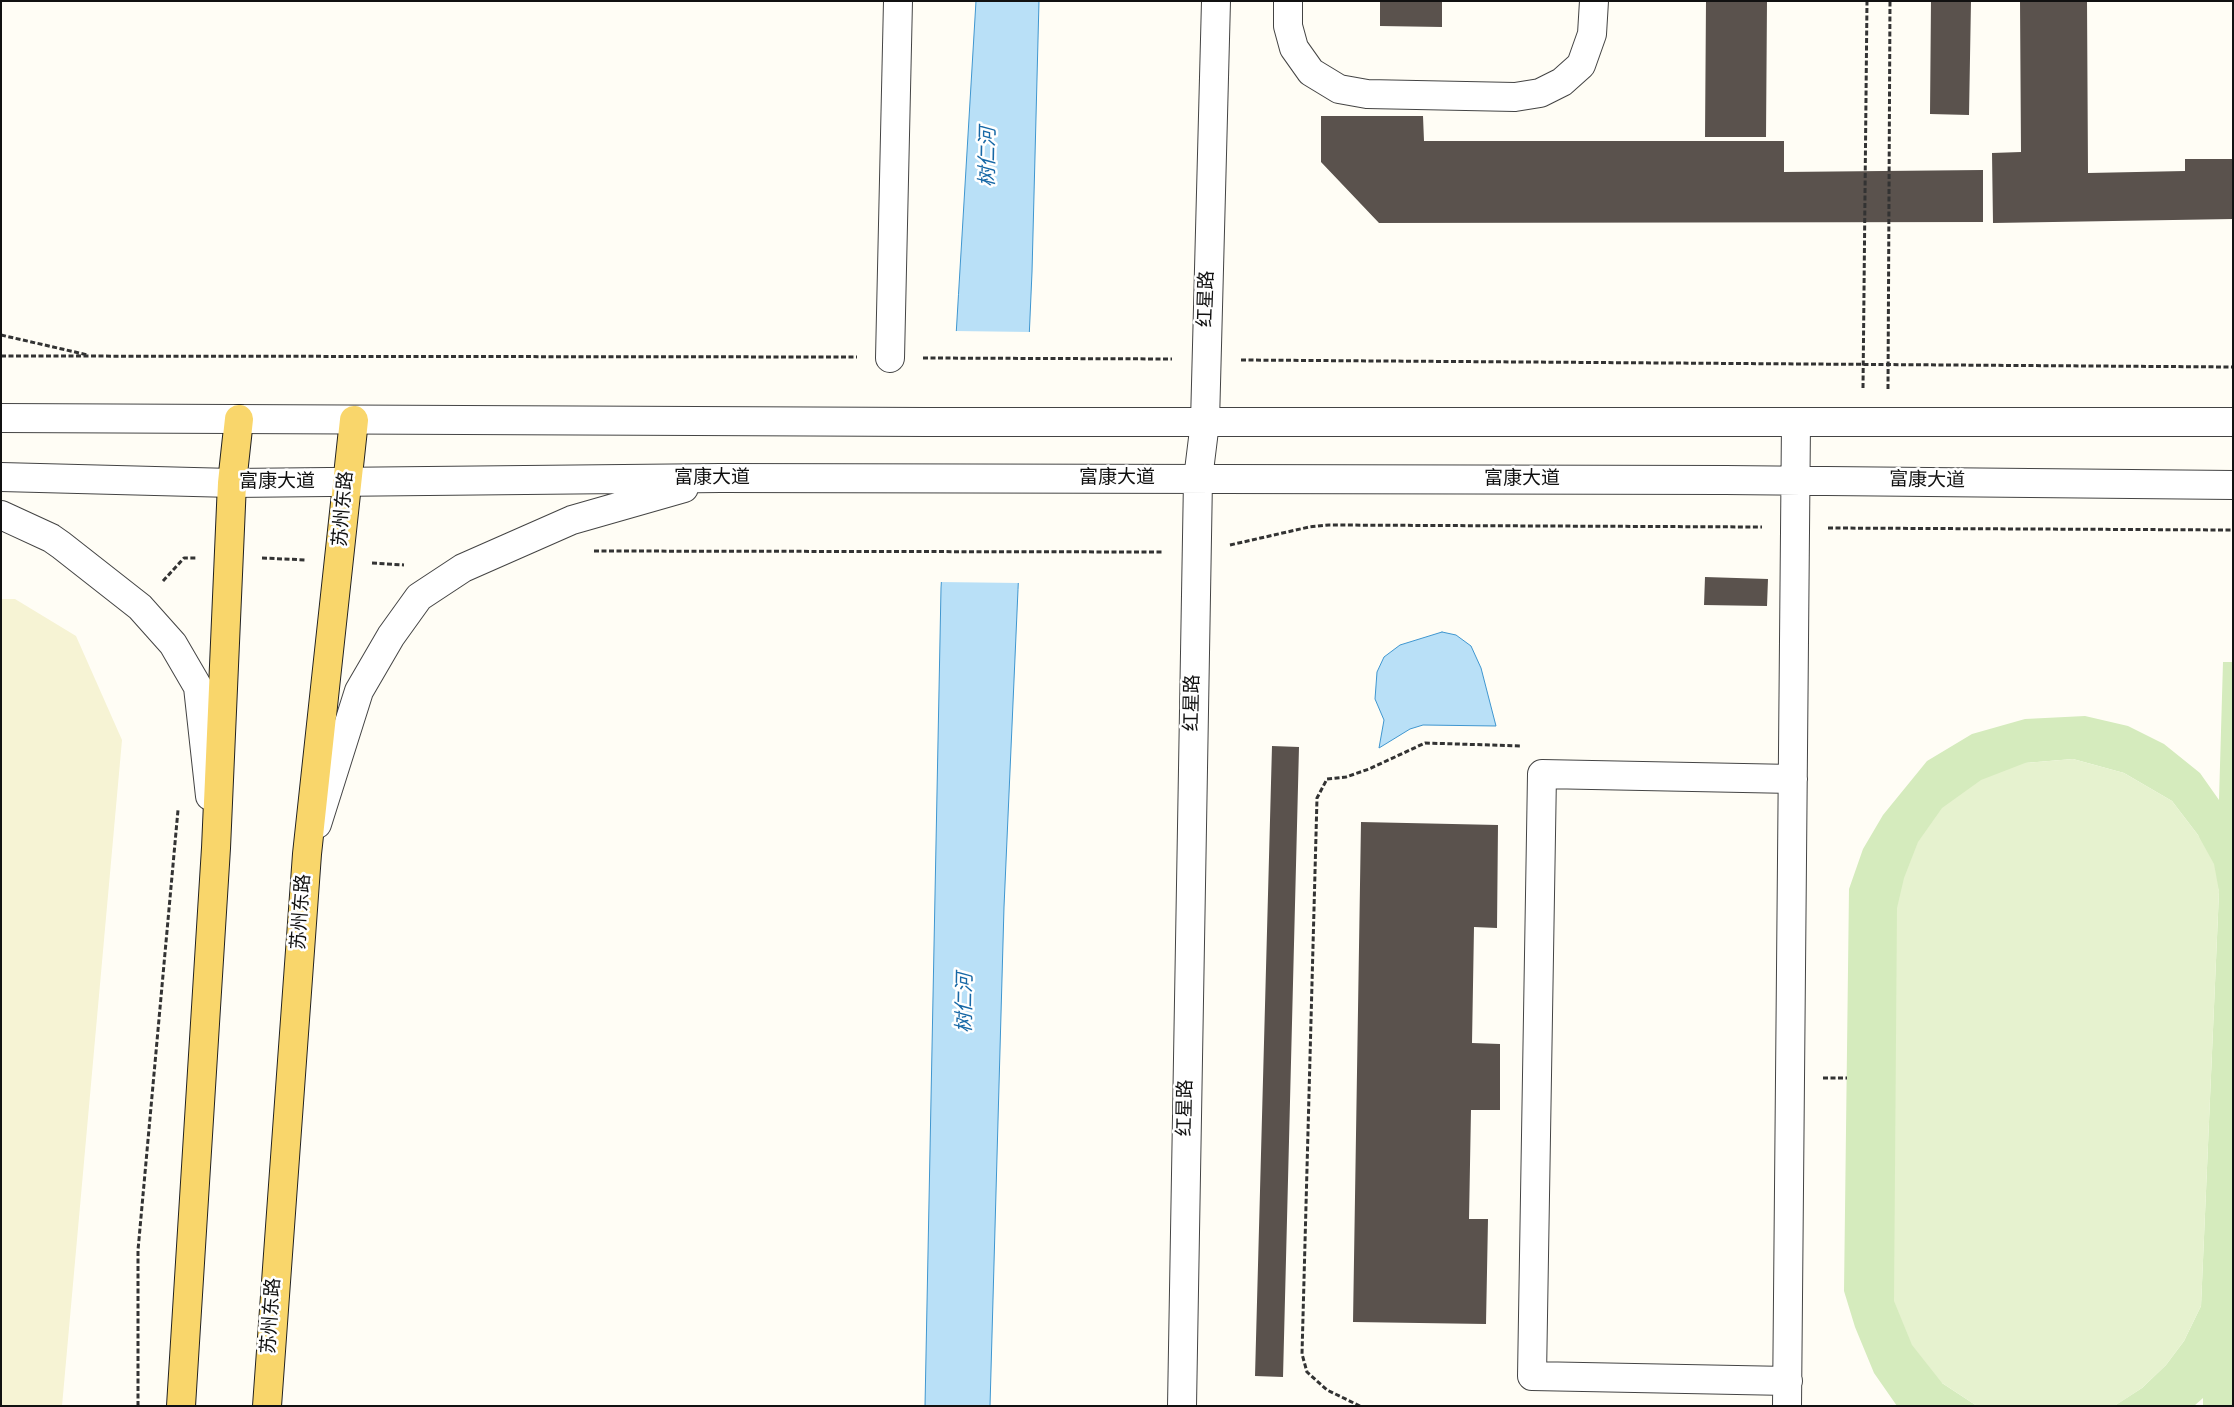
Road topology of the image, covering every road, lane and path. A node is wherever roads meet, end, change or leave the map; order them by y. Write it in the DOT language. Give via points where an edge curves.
graph roads {
  1 [pos="898,1"];
  2 [pos="1216,1"];
  3 [pos="1288,1"];
  4 [pos="1594,1"];
  5 [pos="1867,1"];
  6 [pos="1890,1"];
  7 [pos="1,335"];
  8 [pos="1,356"];
  9 [pos="96,356"];
  10 [pos="890,358"];
  11 [pos="1207,360"];
  12 [pos="1862,364"];
  13 [pos="1888,364"];
  14 [pos="2233,367"];
  15 [pos="1,418"];
  16 [pos="239,419"];
  17 [pos="354,420"];
  18 [pos="1205,422"];
  19 [pos="1796,422"];
  20 [pos="1876,422"];
  21 [pos="2233,422"];
  22 [pos="1,477"];
  23 [pos="721,478"];
  24 [pos="1198,479"];
  25 [pos="1795,481"];
  26 [pos="232,483"];
  27 [pos="347,483"];
  28 [pos="2233,485"];
  29 [pos="1,515"];
  30 [pos="1795,528"];
  31 [pos="2233,530"];
  32 [pos="588,551"];
  33 [pos="1197,551"];
  34 [pos="228,557"];
  35 [pos="340,561"];
  36 [pos="410,566"];
  37 [pos="140,607"];
  38 [pos="1542,774"];
  39 [pos="1793,779"];
  40 [pos="178,802"];
  41 [pos="216,848"];
  42 [pos="307,854"];
  43 [pos="1788,1393"];
  44 [pos="138,1406"];
  45 [pos="181,1406"];
  46 [pos="267,1406"];
  47 [pos="1182,1406"];
  48 [pos="1360,1406"];
  1 -- 10 [label="street"];
  2 -- 11 [label="street, 红星路"];
  3 -- 4 [label="street" via="1288,26 1294,48 1311,72 1339,89 1367,94 1515,97 1540,92 1562,82 1581,65 1592,34"];
  5 -- 12 [label="path"];
  6 -- 13 [label="path"];
  7 -- 9 [label="path"];
  8 -- 9 [label="path"];
  9 -- 10 [label="path"];
  10 -- 11 [label="path"];
  11 -- 12 [label="path"];
  11 -- 18 [label="street, 红星路"];
  12 -- 13 [label="path"];
  12 -- 20 [label="path"];
  13 -- 14 [label="path"];
  13 -- 20 [label="path"];
  15 -- 16 [label="street"];
  16 -- 17 [label="street"];
  16 -- 26 [label="main road"];
  17 -- 18 [label="street"];
  17 -- 27 [label="main road, 苏州东路"];
  18 -- 19 [label="street"];
  18 -- 24 [label="street, 红星路"];
  19 -- 20 [label="street"];
  19 -- 25 [label="street"];
  20 -- 21 [label="street"];
  22 -- 26 [label="street, 富康大道"];
  23 -- 24 [label="street, 富康大道"];
  23 -- 27 [label="street, 富康大道"];
  23 -- 42 [label="street" via="572,520 463,568 420,597 391,636 359,691"];
  24 -- 25 [label="street, 富康大道"];
  24 -- 33 [label="street, 红星路"];
  25 -- 28 [label="street, 富康大道"];
  25 -- 30 [label="street"];
  26 -- 27 [label="street, 富康大道"];
  26 -- 34 [label="main road"];
  27 -- 35 [label="main road, 苏州东路"];
  29 -- 37 [label="street" via="51,538"];
  30 -- 31 [label="path"];
  30 -- 33 [label="path" via="1329,525"];
  30 -- 39 [label="street"];
  32 -- 33 [label="path"];
  33 -- 47 [label="street, 红星路"];
  34 -- 35 [label="path"];
  34 -- 37 [label="path" via="184,558"];
  34 -- 41 [label="main road"];
  35 -- 36 [label="path"];
  35 -- 42 [label="main road, 苏州东路"];
  37 -- 41 [label="street" via="173,644 198,687"];
  38 -- 39 [label="street"];
  38 -- 43 [label="street" via="1532,1376"];
  38 -- 48 [label="path" via="1532,747 1425,743 1368,769 1346,777 1327,779 1317,798 1302,1354 1307,1372 1327,1390"];
  39 -- 43 [label="street"];
  40 -- 44 [label="path" via="138,1250"];
  41 -- 45 [label="main road"];
  42 -- 46 [label="main road, 苏州东路"];
}
